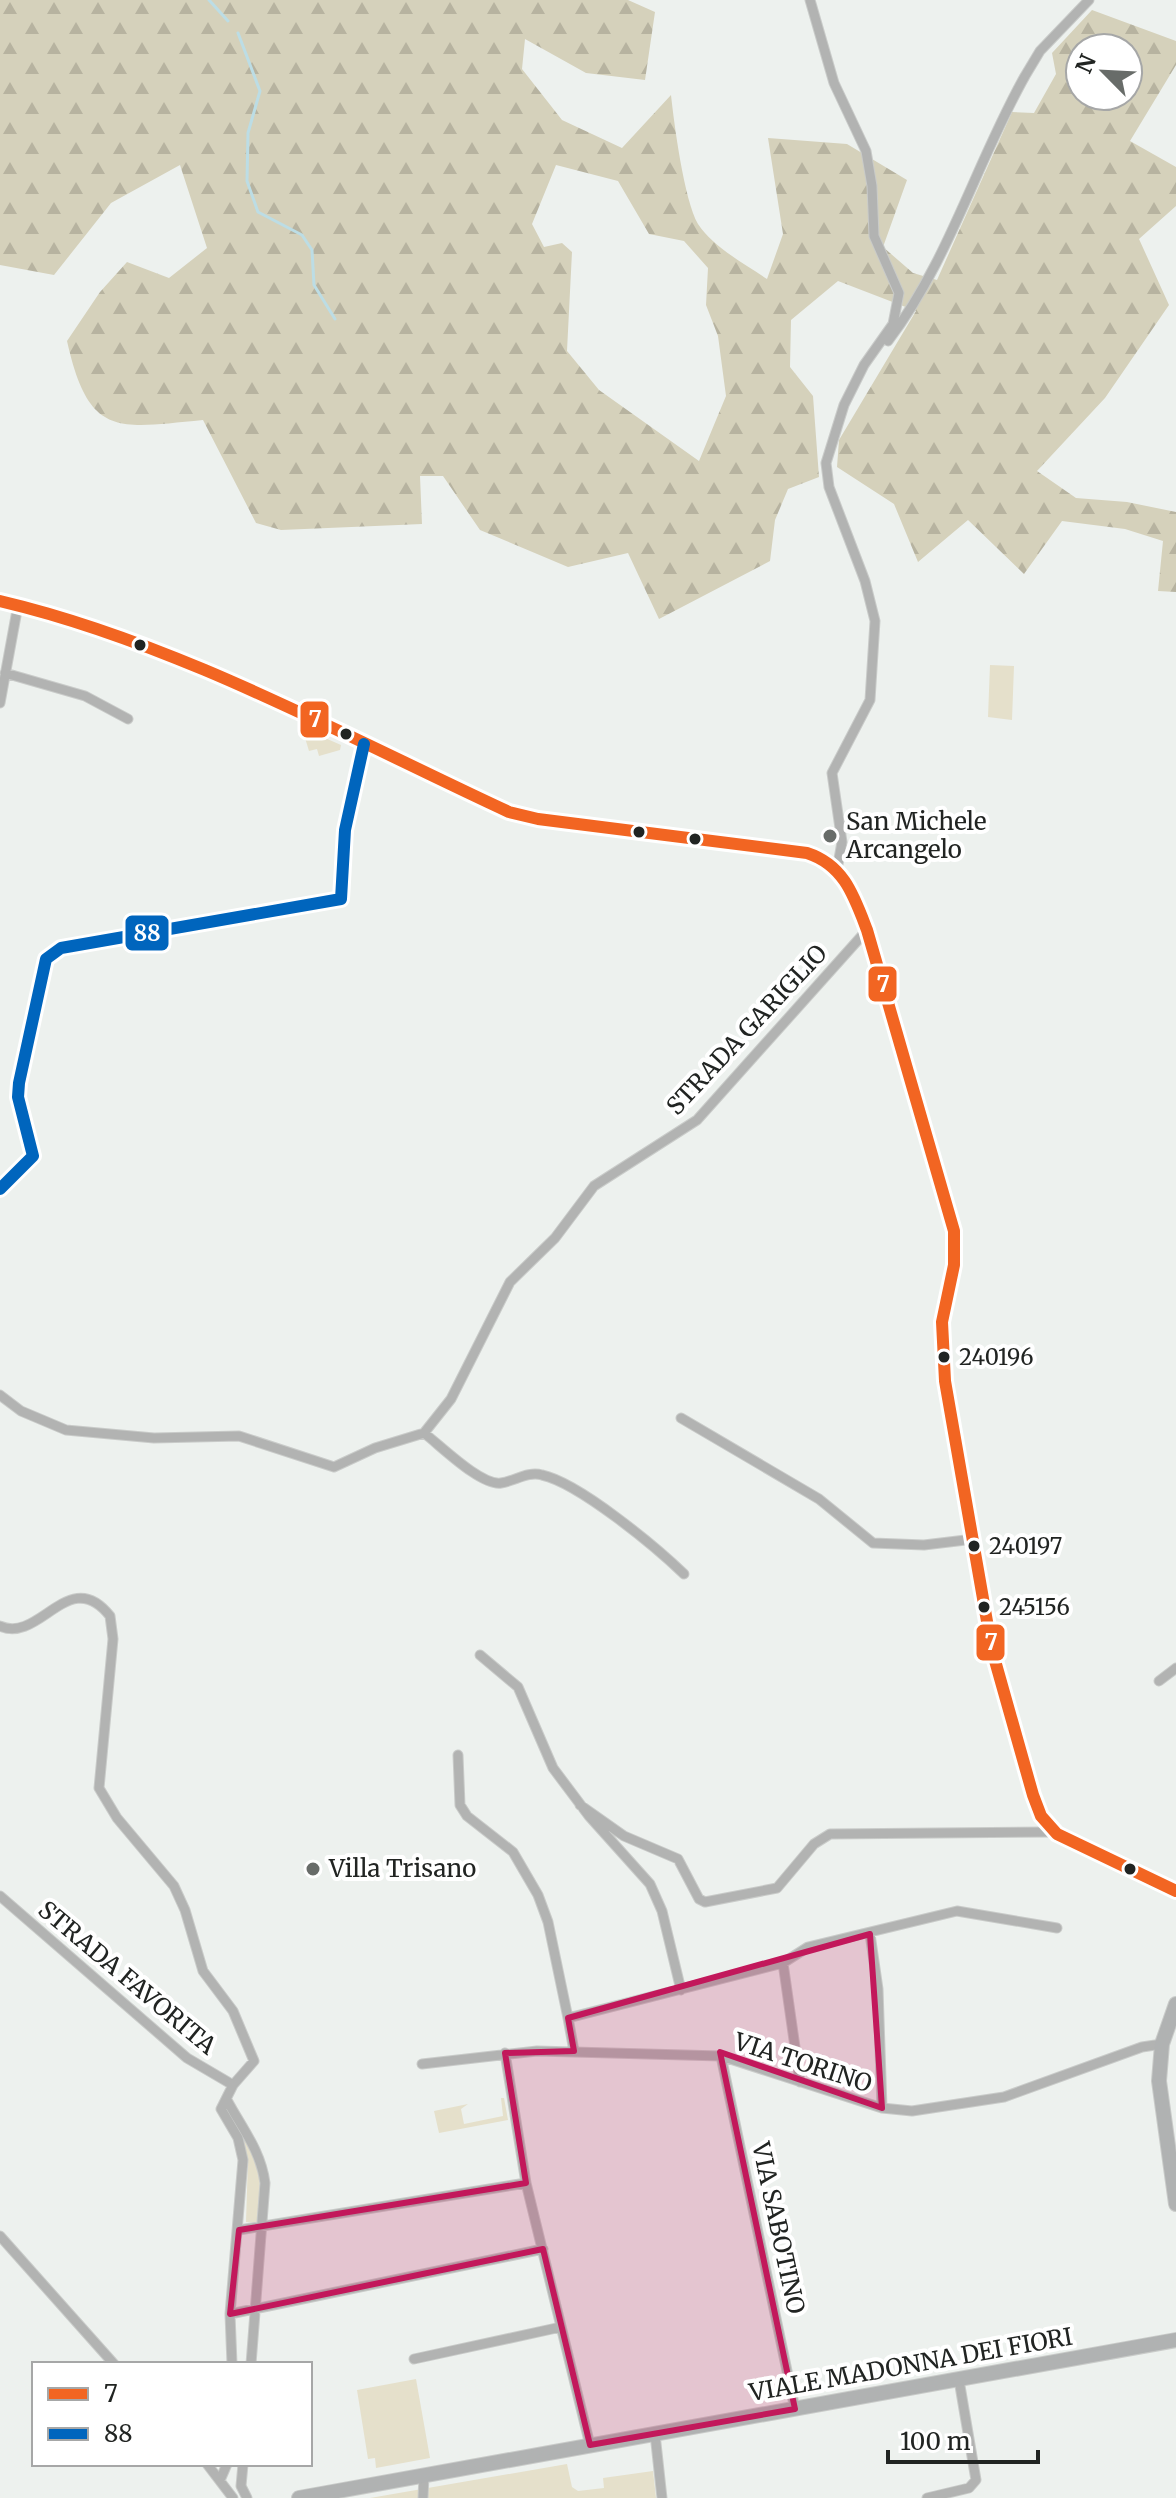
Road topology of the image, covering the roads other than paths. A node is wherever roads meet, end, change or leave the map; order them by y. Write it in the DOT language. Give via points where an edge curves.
graph roads {
  1 [pos="810,0"];
  2 [pos="1089,0"];
  3 [pos="871,356"];
  4 [pos="0,601"];
  5 [pos="18,605"];
  6 [pos="5,673"];
  7 [pos="0,703"];
  8 [pos="128,719"];
  9 [pos="364,744"];
  10 [pos="837,870"];
  11 [pos="867,930"];
  12 [pos="0,1189"];
  13 [pos="0,1395"];
  14 [pos="681,1418"];
  15 [pos="424,1433"];
  16 [pos="974,1539"];
  17 [pos="684,1574"];
  18 [pos="0,1626"];
  19 [pos="480,1655"];
  20 [pos="1176,1668"];
  21 [pos="1159,1681"];
  22 [pos="458,1755"];
  23 [pos="580,1805"];
  24 [pos="1053,1832"];
  25 [pos="1176,1891"];
  26 [pos="0,1896"];
  27 [pos="1057,1928"];
  28 [pos="870,1934"];
  29 [pos="783,1963"];
  30 [pos="681,1990"];
  31 [pos="1176,2004"];
  32 [pos="568,2018"];
  33 [pos="1162,2044"];
  34 [pos="574,2051"];
  35 [pos="505,2053"];
  36 [pos="721,2056"];
  37 [pos="422,2064"];
  38 [pos="800,2082"];
  39 [pos="233,2085"];
  40 [pos="227,2100"];
  41 [pos="882,2108"];
  42 [pos="526,2183"];
  43 [pos="1176,2204"];
  44 [pos="260,2229"];
  45 [pos="239,2230"];
  46 [pos="0,2236"];
  47 [pos="543,2249"];
  48 [pos="254,2310"];
  49 [pos="230,2314"];
  50 [pos="561,2327"];
  51 [pos="1176,2340"];
  52 [pos="414,2359"];
  53 [pos="112,2362"];
  54 [pos="232,2362"];
  55 [pos="251,2362"];
  56 [pos="959,2380"];
  57 [pos="795,2409"];
  58 [pos="655,2434"];
  59 [pos="590,2445"];
  60 [pos="209,2466"];
  61 [pos="226,2466"];
  62 [pos="243,2466"];
  63 [pos="424,2476"];
  64 [pos="221,2478"];
  65 [pos="241,2486"];
  66 [pos="233,2498"];
  67 [pos="247,2498"];
  68 [pos="299,2498"];
  69 [pos="423,2498"];
  70 [pos="662,2498"];
  71 [pos="927,2498"];
  1 -- 3 [label="street" via="834,83 866,151 874,236 899,293 893,324"];
  2 -- 3 [label="street" via="1040,51 923,288 888,341"];
  3 -- 10 [label="street" via="844,405 826,463 829,487 875,621 870,700 832,773 842,842"];
  4 -- 5 [label="street"];
  5 -- 6 [label="street"];
  5 -- 9 [label="street" via="207,673"];
  6 -- 7 [label="street"];
  6 -- 8 [label="street" via="85,696"];
  9 -- 10 [label="street" via="520,816 807,853"];
  9 -- 12 [label="street" via="345,830 341,899 61,948 46,959 18,1097 33,1156"];
  10 -- 11 [label="street"];
  11 -- 15 [label="street, STRADA GARIGLIO" via="697,1120 594,1186 555,1238 510,1282 451,1399"];
  11 -- 16 [label="street" via="954,1231 956,1253 941,1336"];
  13 -- 15 [label="street" via="21,1411 66,1430 154,1438 239,1436 334,1467"];
  14 -- 16 [label="street" via="809,1492 873,1543 924,1545"];
  15 -- 17 [label="street" via="486,1481 496,1484 533,1474 560,1482 649,1543"];
  16 -- 24 [label="street" via="995,1664 1033,1795"];
  18 -- 39 [label="street, STRADA FAVORITA" via="21,1627 75,1597 92,1601 110,1616 113,1639 99,1788 174,1886 203,1971 240,2025 254,2061"];
  19 -- 23 [label="street" via="518,1687 553,1768"];
  20 -- 21 [label="street"];
  22 -- 32 [label="street" via="460,1805 513,1852 538,1895"];
  23 -- 24 [label="street" via="624,1836 678,1859 705,1902 777,1888 814,1844 830,1834"];
  23 -- 30 [label="street" via="650,1884"];
  24 -- 25 [label="street"];
  26 -- 39 [label="street, STRADA FAVORITA" via="187,2058"];
  27 -- 28 [label="street" via="957,1911"];
  28 -- 29 [label="street" via="808,1947"];
  28 -- 41 [label="street" via="878,1989"];
  29 -- 30 [label="street"];
  29 -- 38 [label="street"];
  30 -- 32 [label="street"];
  31 -- 33 [label="street"];
  32 -- 34 [label="street"];
  33 -- 41 [label="street, VIA TORINO" via="983,2102 912,2111"];
  33 -- 43 [label="street" via="1159,2081"];
  34 -- 35 [label="street, VIA TORINO"];
  34 -- 36 [label="street, VIA TORINO"];
  35 -- 37 [label="street, VIA TORINO"];
  35 -- 42 [label="street"];
  36 -- 38 [label="street, VIA TORINO"];
  36 -- 57 [label="street, VIA SABOTINO"];
  38 -- 41 [label="street, VIA TORINO"];
  39 -- 40 [label="street, STRADA FAVORITA"];
  40 -- 44 [label="street" via="263,2163"];
  40 -- 45 [label="street" via="221,2109 238,2138 243,2160"];
  42 -- 44 [label="street"];
  42 -- 47 [label="street"];
  44 -- 45 [label="street"];
  44 -- 48 [label="street"];
  45 -- 49 [label="street"];
  46 -- 53 [label="street"];
  47 -- 48 [label="street"];
  47 -- 50 [label="street"];
  48 -- 49 [label="street"];
  48 -- 55 [label="street"];
  49 -- 54 [label="street"];
  50 -- 52 [label="street"];
  50 -- 59 [label="street"];
  51 -- 56 [label="street, VIALE MADONNA DEI FIORI"];
  56 -- 57 [label="street, VIALE MADONNA DEI FIORI"];
  56 -- 71 [label="street" via="976,2480 969,2488"];
  57 -- 58 [label="street, VIALE MADONNA DEI FIORI"];
  58 -- 59 [label="street, VIALE MADONNA DEI FIORI"];
  58 -- 70 [label="street"];
  59 -- 63 [label="street, VIALE MADONNA DEI FIORI"];
  60 -- 64 [label="street"];
  61 -- 64 [label="street"];
  62 -- 65 [label="street"];
  63 -- 68 [label="street, VIALE MADONNA DEI FIORI"];
  63 -- 69 [label="street"];
  64 -- 65 [label="street"];
  64 -- 66 [label="street"];
  65 -- 67 [label="street"];
}
